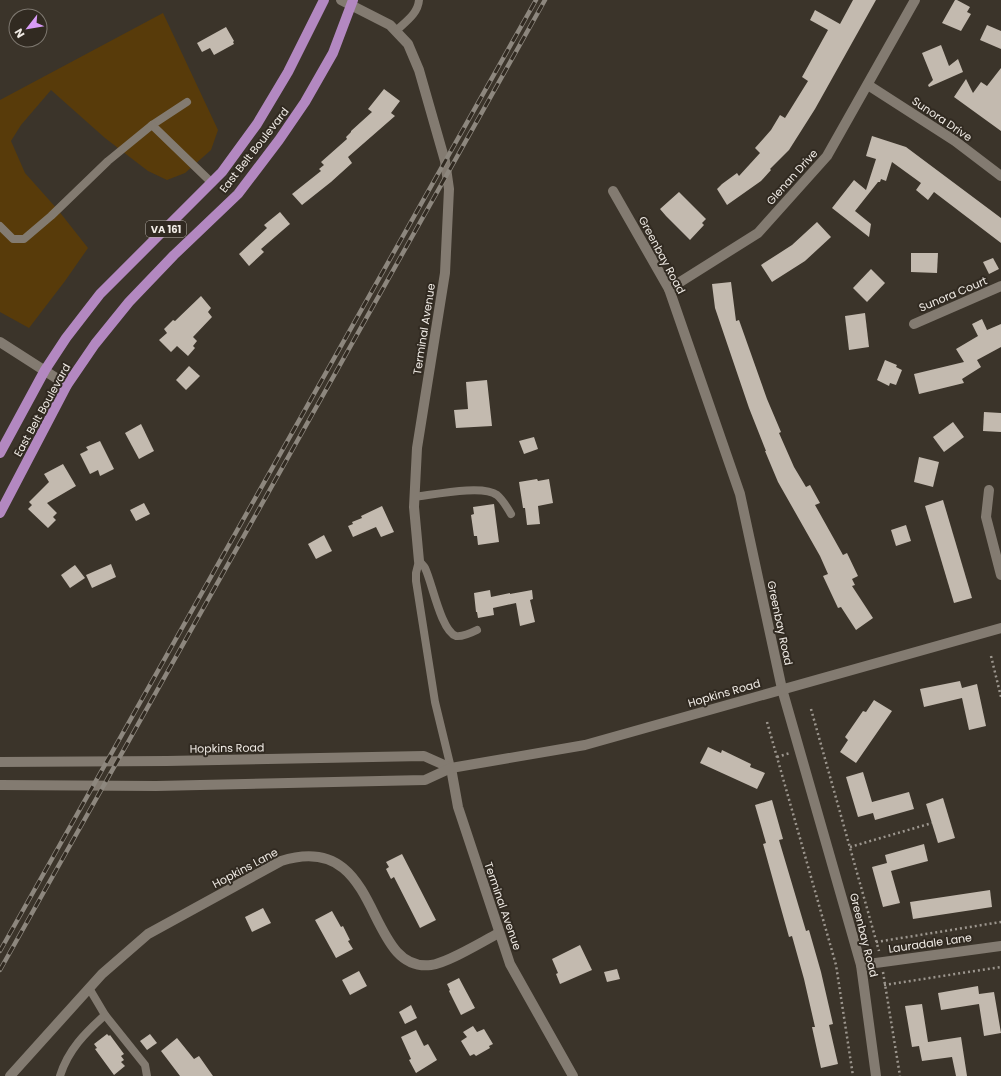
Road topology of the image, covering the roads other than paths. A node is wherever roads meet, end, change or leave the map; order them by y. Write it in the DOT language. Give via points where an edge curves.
graph roads {
  1 [pos="324,0"];
  2 [pos="340,0"];
  3 [pos="419,0"];
  4 [pos="915,0"];
  5 [pos="352,3"];
  6 [pos="396,31"];
  7 [pos="868,85"];
  8 [pos="187,102"];
  9 [pos="152,125"];
  10 [pos="1001,176"];
  11 [pos="212,183"];
  12 [pos="613,191"];
  13 [pos="0,226"];
  14 [pos="1001,286"];
  15 [pos="669,289"];
  16 [pos="914,324"];
  17 [pos="0,342"];
  18 [pos="45,370"];
  19 [pos="68,385"];
  20 [pos="0,453"];
  21 [pos="989,490"];
  22 [pos="414,497"];
  23 [pos="0,513"];
  24 [pos="511,514"];
  25 [pos="419,561"];
  26 [pos="1001,575"];
  27 [pos="1001,628"];
  28 [pos="477,630"];
  29 [pos="782,689"];
  30 [pos="0,762"];
  31 [pos="451,768"];
  32 [pos="0,785"];
  33 [pos="499,933"];
  34 [pos="1001,946"];
  35 [pos="861,965"];
  36 [pos="89,988"];
  37 [pos="105,1015"];
  38 [pos="10,1076"];
  39 [pos="60,1076"];
  40 [pos="147,1076"];
  41 [pos="572,1076"];
  42 [pos="876,1076"];
  1 -- 11 [label="main road, East Belt Boulevard / VA 161" via="288,72 257,124"];
  2 -- 5 [label="street, Terminal Avenue"];
  3 -- 6 [label="lane" via="414,14"];
  4 -- 7 [label="street, Glenan Drive"];
  5 -- 6 [label="street, Terminal Avenue"];
  5 -- 19 [label="main road, East Belt Boulevard / VA 161" via="333,53 305,102 279,140 238,194 129,302 95,344"];
  6 -- 22 [label="street, Terminal Avenue" via="408,44 419,70 445,161 449,189 445,273 418,448"];
  7 -- 10 [label="street, Sunora Drive" via="955,141"];
  7 -- 15 [label="street, Glenan Drive" via="827,156 758,233"];
  8 -- 9 [label="lane"];
  9 -- 11 [label="lane"];
  9 -- 13 [label="lane" via="108,161 24,239 13,238"];
  11 -- 18 [label="main road, East Belt Boulevard / VA 161" via="100,294"];
  12 -- 15 [label="street, Greenbay Road"];
  14 -- 16 [label="street, Sunora Court"];
  15 -- 29 [label="street, Greenbay Road" via="740,494"];
  17 -- 18 [label="street"];
  18 -- 19 [label="street"];
  18 -- 20 [label="main road, East Belt Boulevard / VA 161"];
  19 -- 23 [label="main road, East Belt Boulevard / VA 161"];
  21 -- 26 [label="street" via="986,518"];
  22 -- 24 [label="lane" via="478,490 495,493"];
  22 -- 25 [label="street, Terminal Avenue"];
  25 -- 28 [label="lane" via="426,569 449,631 456,636"];
  25 -- 31 [label="lane, Terminal Avenue" via="416,581 435,702"];
  27 -- 29 [label="street, Hopkins Road"];
  29 -- 31 [label="street, Hopkins Road" via="586,745"];
  29 -- 35 [label="street, Greenbay Road"];
  30 -- 31 [label="street, Hopkins Road" via="424,756"];
  31 -- 32 [label="street, Hopkins Road" via="425,780 156,786"];
  31 -- 33 [label="street, Terminal Avenue" via="458,807"];
  33 -- 36 [label="street, Hopkins Lane" via="443,962 418,965 405,960 392,946 359,885 347,870 334,860 305,855 281,861 148,934"];
  33 -- 41 [label="street, Terminal Avenue" via="510,964"];
  34 -- 35 [label="street, Lauradale Lane"];
  35 -- 42 [label="street, Greenbay Road"];
  36 -- 37 [label="lane"];
  36 -- 38 [label="street, Hopkins Lane"];
  37 -- 39 [label="lane" via="78,1041 67,1058"];
  37 -- 40 [label="lane" via="145,1065"];
}
